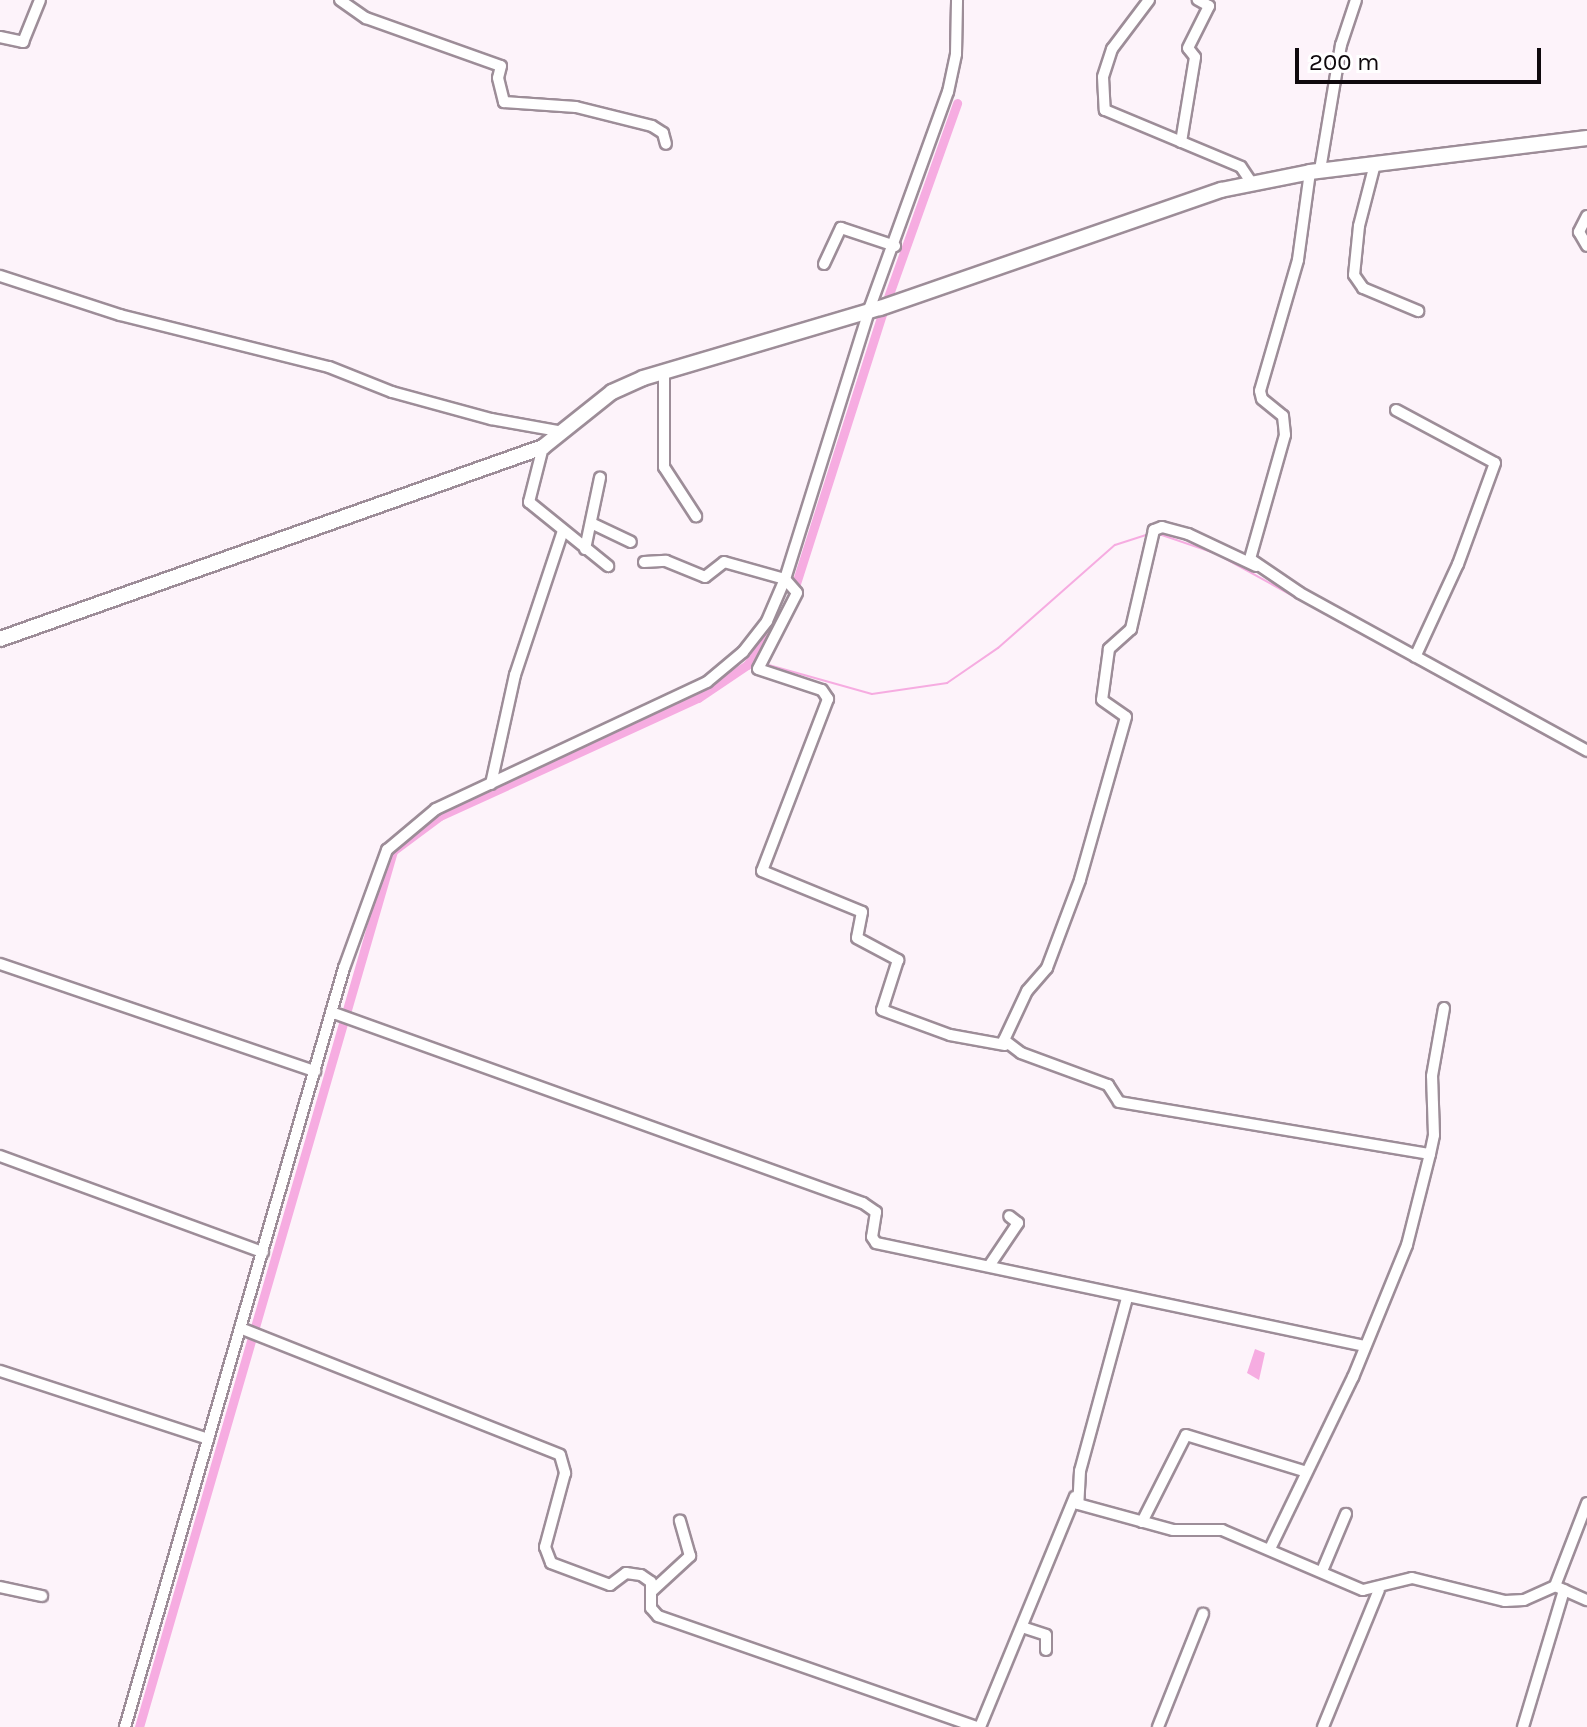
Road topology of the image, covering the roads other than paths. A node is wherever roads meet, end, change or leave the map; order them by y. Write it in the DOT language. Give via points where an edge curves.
graph roads {
  1 [pos="40,0"];
  2 [pos="340,0"];
  3 [pos="957,0"];
  4 [pos="1149,0"];
  5 [pos="1198,0"];
  6 [pos="1356,0"];
  7 [pos="0,37"];
  8 [pos="1587,138"];
  9 [pos="1181,142"];
  10 [pos="666,144"];
  11 [pos="1375,164"];
  12 [pos="1315,171"];
  13 [pos="1251,182"];
  14 [pos="1587,216"];
  15 [pos="895,246"];
  16 [pos="1587,246"];
  17 [pos="824,264"];
  18 [pos="0,276"];
  19 [pos="880,306"];
  20 [pos="1418,311"];
  21 [pos="664,371"];
  22 [pos="1396,410"];
  23 [pos="563,432"];
  24 [pos="543,447"];
  25 [pos="600,478"];
  26 [pos="696,516"];
  27 [pos="591,523"];
  28 [pos="563,531"];
  29 [pos="631,542"];
  30 [pos="585,549"];
  31 [pos="644,562"];
  32 [pos="608,566"];
  33 [pos="1256,566"];
  34 [pos="791,586"];
  35 [pos="0,639"];
  36 [pos="1415,657"];
  37 [pos="1587,751"];
  38 [pos="491,784"];
  39 [pos="0,964"];
  40 [pos="1444,1008"];
  41 [pos="341,1017"];
  42 [pos="1005,1045"];
  43 [pos="315,1071"];
  44 [pos="1430,1154"];
  45 [pos="0,1156"];
  46 [pos="1009,1216"];
  47 [pos="263,1252"];
  48 [pos="989,1266"];
  49 [pos="1127,1298"];
  50 [pos="248,1333"];
  51 [pos="1365,1346"];
  52 [pos="0,1371"];
  53 [pos="208,1439"];
  54 [pos="1304,1471"];
  55 [pos="1075,1497"];
  56 [pos="1587,1503"];
  57 [pos="1346,1514"];
  58 [pos="680,1520"];
  59 [pos="1142,1522"];
  60 [pos="1270,1549"];
  61 [pos="1322,1571"];
  62 [pos="0,1587"];
  63 [pos="1560,1588"];
  64 [pos="1379,1590"];
  65 [pos="652,1591"];
  66 [pos="42,1596"];
  67 [pos="1587,1600"];
  68 [pos="1203,1614"];
  69 [pos="1022,1627"];
  70 [pos="1046,1650"];
  71 [pos="125,1727"];
  72 [pos="979,1727"];
  73 [pos="1158,1727"];
  74 [pos="1323,1727"];
  75 [pos="1523,1727"];
  1 -- 7 [label="street" via="23,42"];
  2 -- 10 [label="street" via="366,18 501,66 504,102 576,107 652,126 663,133"];
  3 -- 15 [label="street" via="956,54 948,92"];
  4 -- 9 [label="street" via="1112,49 1103,77 1103,105 1108,113"];
  5 -- 9 [label="street" via="1209,6 1188,48 1195,57"];
  6 -- 12 [label="street" via="1341,45"];
  8 -- 11 [label="main road"];
  9 -- 13 [label="street" via="1241,167"];
  11 -- 12 [label="main road"];
  11 -- 20 [label="street" via="1359,226 1354,275 1363,288"];
  12 -- 13 [label="main road"];
  12 -- 33 [label="street" via="1298,260 1260,391 1283,416 1285,435 1250,553"];
  13 -- 19 [label="main road"];
  14 -- 16 [label="street" via="1579,232"];
  15 -- 17 [label="street" via="841,228"];
  15 -- 19 [label="street"];
  18 -- 23 [label="street" via="120,315 329,367 406,396"];
  19 -- 21 [label="main road"];
  19 -- 34 [label="street"];
  21 -- 23 [label="main road" via="612,392"];
  21 -- 26 [label="street" via="664,467"];
  22 -- 36 [label="street" via="1495,463"];
  23 -- 24 [label="main road"];
  24 -- 28 [label="street" via="528,497"];
  24 -- 35 [label="main road"];
  25 -- 27 [label="street"];
  27 -- 29 [label="street"];
  27 -- 30 [label="street"];
  28 -- 30 [label="street"];
  28 -- 38 [label="street" via="515,675"];
  30 -- 32 [label="street"];
  31 -- 34 [label="street" via="666,561 705,577 724,562"];
  33 -- 36 [label="street"];
  33 -- 42 [label="street" via="1188,534 1162,527 1153,534 1133,624 1109,649 1102,700 1126,717 1094,834 1056,948 1021,1001"];
  34 -- 38 [label="street" via="758,634 707,682"];
  34 -- 42 [label="street" via="760,672 828,696 762,871 862,912 857,938 898,960 882,1010 964,1039"];
  36 -- 37 [label="street"];
  38 -- 41 [label="street" via="436,809 391,844 369,892"];
  39 -- 43 [label="street"];
  40 -- 44 [label="street" via="1432,1076"];
  41 -- 43 [label="street"];
  41 -- 48 [label="street" via="863,1203 876,1212 876,1243"];
  42 -- 44 [label="street" via="1103,1082 1119,1102"];
  43 -- 47 [label="street"];
  44 -- 51 [label="street" via="1407,1245"];
  45 -- 47 [label="street"];
  46 -- 48 [label="street" via="1018,1223"];
  47 -- 50 [label="street"];
  48 -- 49 [label="street"];
  49 -- 51 [label="street"];
  49 -- 55 [label="street"];
  50 -- 53 [label="street"];
  50 -- 65 [label="street" via="560,1455 565,1473 547,1537 547,1559 610,1585 626,1573 641,1575 651,1582"];
  51 -- 54 [label="street"];
  52 -- 53 [label="street"];
  53 -- 71 [label="street"];
  54 -- 59 [label="street" via="1186,1435"];
  54 -- 60 [label="street"];
  55 -- 59 [label="street" via="1084,1508"];
  55 -- 69 [label="street"];
  56 -- 63 [label="street"];
  57 -- 61 [label="street"];
  58 -- 65 [label="street" via="690,1556"];
  59 -- 60 [label="street" via="1182,1531 1208,1527"];
  60 -- 61 [label="street"];
  61 -- 64 [label="street" via="1363,1590"];
  62 -- 66 [label="street"];
  63 -- 64 [label="street" via="1516,1602 1412,1578"];
  63 -- 67 [label="street"];
  63 -- 75 [label="street"];
  64 -- 74 [label="street"];
  65 -- 72 [label="street" via="651,1608 658,1616"];
  68 -- 73 [label="street"];
  69 -- 70 [label="street" via="1046,1635"];
  69 -- 72 [label="street"];
}
